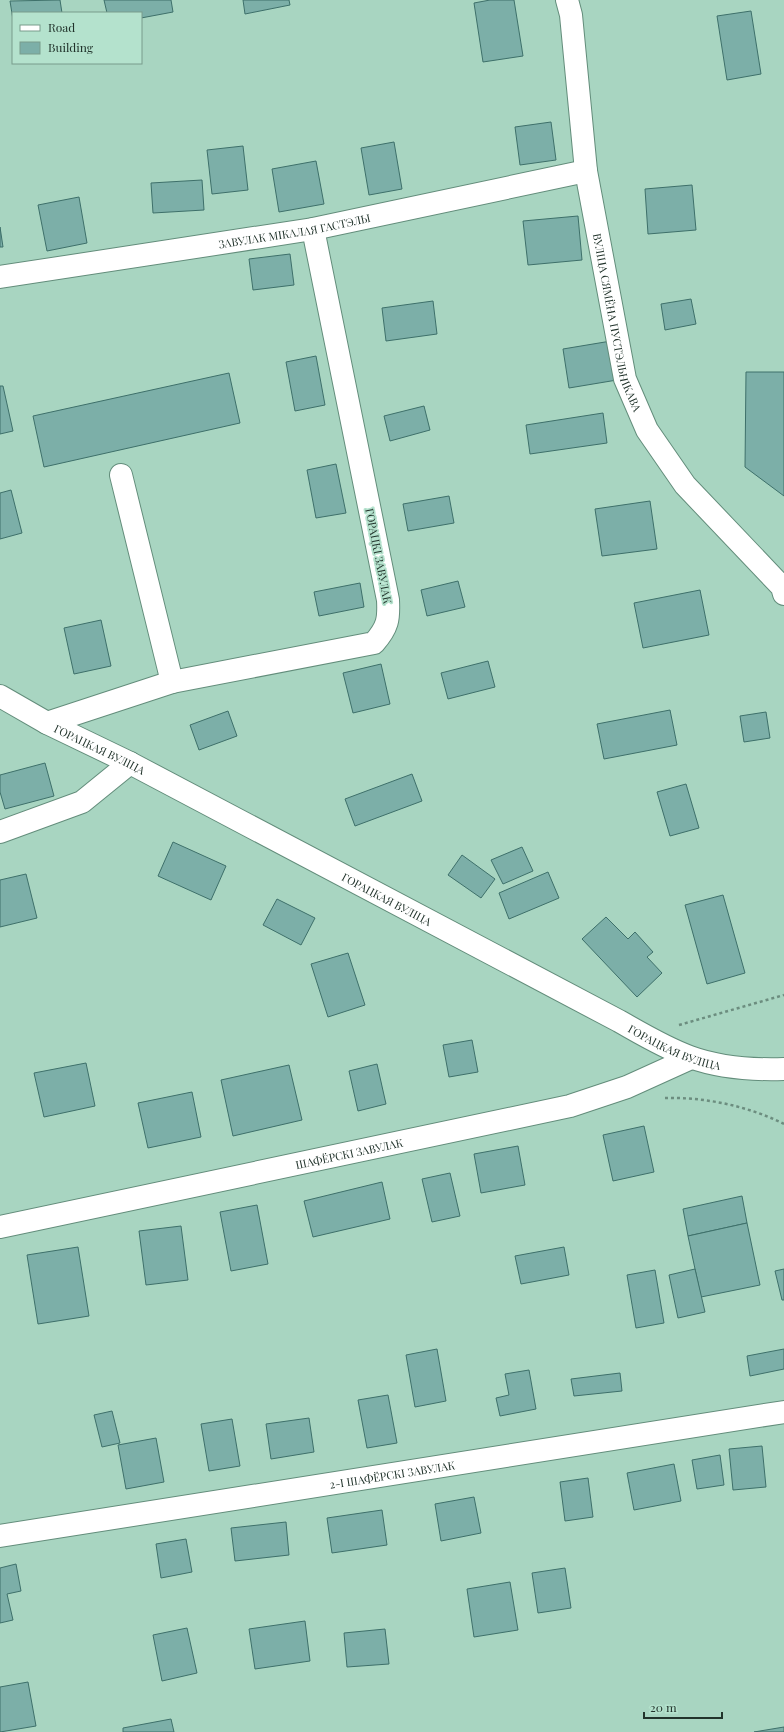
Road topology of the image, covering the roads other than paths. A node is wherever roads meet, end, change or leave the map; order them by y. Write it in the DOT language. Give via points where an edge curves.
graph roads {
  1 [pos="568,0"];
  2 [pos="586,171"];
  3 [pos="313,229"];
  4 [pos="0,277"];
  5 [pos="121,475"];
  6 [pos="784,594"];
  7 [pos="172,682"];
  8 [pos="0,696"];
  9 [pos="47,723"];
  10 [pos="130,763"];
  11 [pos="0,832"];
  12 [pos="691,1058"];
  13 [pos="784,1069"];
  14 [pos="0,1227"];
  15 [pos="784,1412"];
  16 [pos="0,1536"];
  1 -- 2 [label="street, ВУЛІЦА СЯМЁНА ПУСТЭЛЬНІКАВА"];
  2 -- 3 [label="street, ЗАВУЛАК МІКАЛАЯ ГАСТЭЛЫ"];
  2 -- 6 [label="street, ВУЛІЦА СЯМЁНА ПУСТЭЛЬНІКАВА" via="625,379 647,430 685,485 782,587"];
  3 -- 4 [label="street, ЗАВУЛАК МІКАЛАЯ ГАСТЭЛЫ"];
  3 -- 7 [label="street, ГОРАЦКІ ЗАВУЛАК" via="388,600 389,616 385,631 374,643"];
  5 -- 7 [label="street"];
  7 -- 9 [label="street, ГОРАЦКІ ЗАВУЛАК"];
  8 -- 9 [label="street, ГОРАЦКАЯ ВУЛІЦА"];
  9 -- 10 [label="street, ГОРАЦКАЯ ВУЛІЦА"];
  10 -- 11 [label="street" via="82,802"];
  10 -- 12 [label="street, ГОРАЦКАЯ ВУЛІЦА"];
  12 -- 13 [label="street, ГОРАЦКАЯ ВУЛІЦА" via="756,1070"];
  12 -- 14 [label="street, ШАФЁРСКІ ЗАВУЛАК" via="627,1087 570,1106"];
  15 -- 16 [label="street, 2-І ШАФЁРСКІ ЗАВУЛАК"];
}
